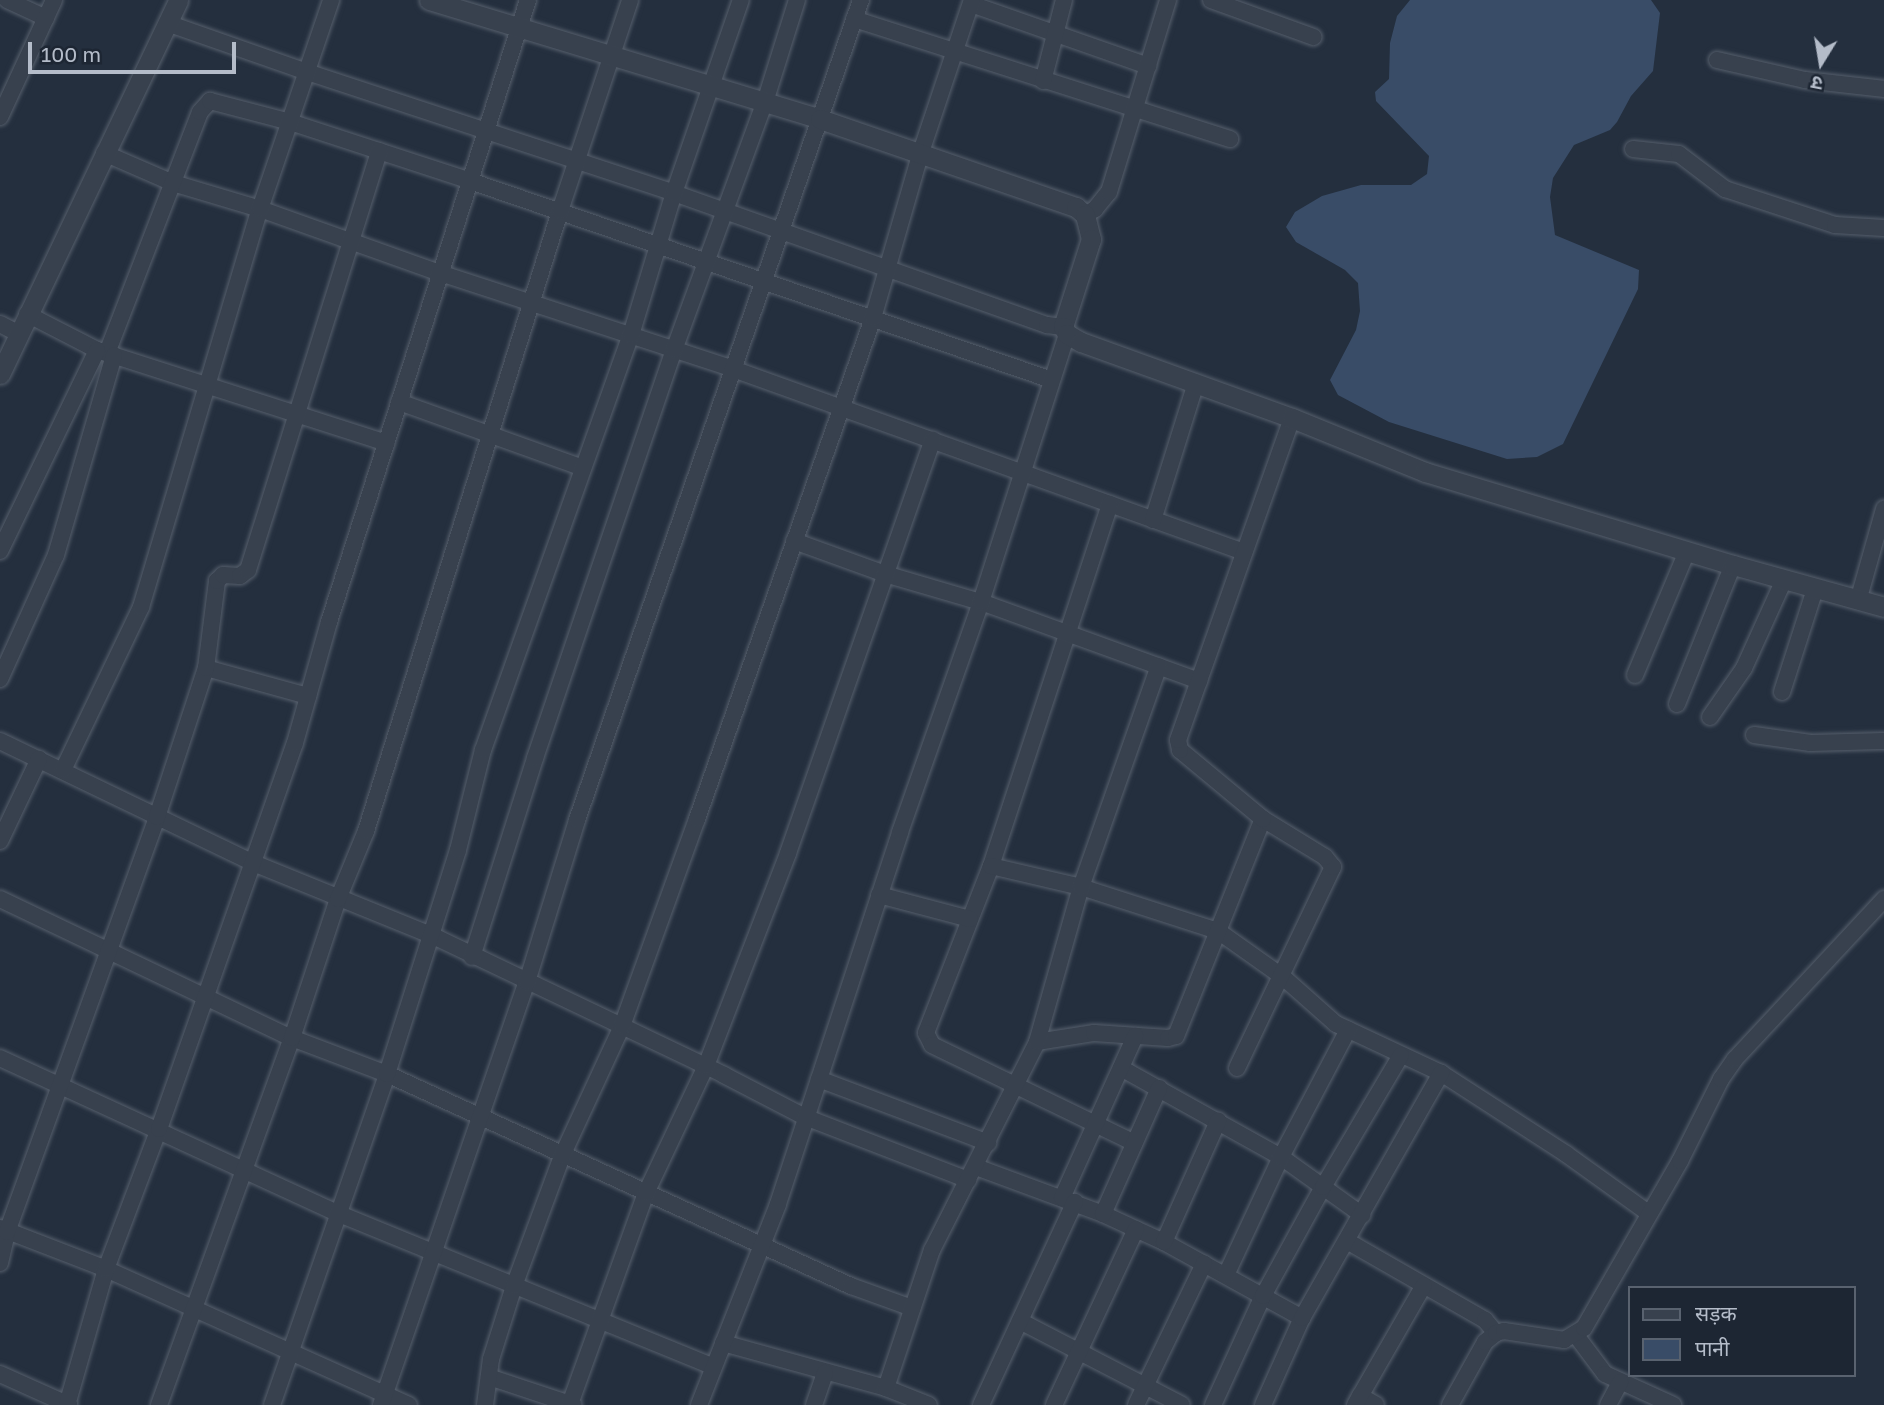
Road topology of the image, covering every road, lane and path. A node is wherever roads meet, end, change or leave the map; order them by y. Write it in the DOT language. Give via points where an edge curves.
graph roads {
  1 [pos="7,0"];
  2 [pos="54,0"];
  3 [pos="178,0"];
  4 [pos="331,0"];
  5 [pos="429,0"];
  6 [pos="527,0"];
  7 [pos="630,0"];
  8 [pos="741,0"];
  9 [pos="797,0"];
  10 [pos="861,0"];
  11 [pos="1064,0"];
  12 [pos="1168,0"];
  13 [pos="1210,0"];
  14 [pos="971,2"];
  15 [pos="46,18"];
  16 [pos="854,19"];
  17 [pos="167,23"];
  18 [pos="518,28"];
  19 [pos="1055,36"];
  20 [pos="1313,37"];
  21 [pos="954,52"];
  22 [pos="611,56"];
  23 [pos="1717,60"];
  24 [pos="1147,66"];
  25 [pos="307,72"];
  26 [pos="1043,81"];
  27 [pos="712,86"];
  28 [pos="1884,89"];
  29 [pos="765,102"];
  30 [pos="1133,110"];
  31 [pos="0,117"];
  32 [pos="820,119"];
  33 [pos="290,122"];
  34 [pos="486,130"];
  35 [pos="1230,139"];
  36 [pos="1633,149"];
  37 [pos="379,151"];
  38 [pos="921,152"];
  39 [pos="104,153"];
  40 [pos="577,161"];
  41 [pos="470,181"];
  42 [pos="173,183"];
  43 [pos="674,193"];
  44 [pos="260,209"];
  45 [pos="560,211"];
  46 [pos="726,211"];
  47 [pos="1085,215"];
  48 [pos="1884,228"];
  49 [pos="782,231"];
  50 [pos="351,242"];
  51 [pos="656,245"];
  52 [pos="705,261"];
  53 [pos="886,266"];
  54 [pos="440,274"];
  55 [pos="762,281"];
  56 [pos="533,304"];
  57 [pos="27,314"];
  58 [pos="873,318"];
  59 [pos="0,324"];
  60 [pos="1065,330"];
  61 [pos="18,333"];
  62 [pos="631,335"];
  63 [pos="674,350"];
  64 [pos="106,353"];
  65 [pos="733,369"];
  66 [pos="0,374"];
  67 [pos="1052,380"];
  68 [pos="1196,383"];
  69 [pos="207,385"];
  70 [pos="399,402"];
  71 [pos="839,407"];
  72 [pos="297,414"];
  73 [pos="1292,418"];
  74 [pos="491,435"];
  75 [pos="933,440"];
  76 [pos="386,443"];
  77 [pos="583,468"];
  78 [pos="1021,471"];
  79 [pos="1110,504"];
  80 [pos="1884,509"];
  81 [pos="1153,520"];
  82 [pos="794,541"];
  83 [pos="0,551"];
  84 [pos="1687,551"];
  85 [pos="1244,552"];
  86 [pos="1733,565"];
  87 [pos="885,575"];
  88 [pos="1784,580"];
  89 [pos="1815,589"];
  90 [pos="1858,601"];
  91 [pos="981,602"];
  92 [pos="1884,607"];
  93 [pos="1069,633"];
  94 [pos="1159,666"];
  95 [pos="206,668"];
  96 [pos="1635,675"];
  97 [pos="0,679"];
  98 [pos="1199,681"];
  99 [pos="1782,692"];
  100 [pos="309,696"];
  101 [pos="1677,704"];
  102 [pos="1710,717"];
  103 [pos="1754,735"];
  104 [pos="0,741"];
  105 [pos="1884,741"];
  106 [pos="39,759"];
  107 [pos="63,770"];
  108 [pos="157,817"];
  109 [pos="1263,819"];
  110 [pos="0,841"];
  111 [pos="251,862"];
  112 [pos="990,866"];
  113 [pos="1081,887"];
  114 [pos="879,895"];
  115 [pos="0,899"];
  116 [pos="338,899"];
  117 [pos="1884,899"];
  118 [pos="970,919"];
  119 [pos="1218,931"];
  120 [pos="431,936"];
  121 [pos="107,951"];
  122 [pos="472,957"];
  123 [pos="1283,977"];
  124 [pos="527,982"];
  125 [pos="204,995"];
  126 [pos="622,1026"];
  127 [pos="1348,1030"];
  128 [pos="1135,1036"];
  129 [pos="292,1038"];
  130 [pos="1038,1042"];
  131 [pos="1401,1055"];
  132 [pos="0,1058"];
  133 [pos="706,1066"];
  134 [pos="1121,1068"];
  135 [pos="1237,1068"];
  136 [pos="1441,1073"];
  137 [pos="387,1074"];
  138 [pos="819,1079"];
  139 [pos="61,1085"];
  140 [pos="1016,1087"];
  141 [pos="1159,1088"];
  142 [pos="805,1117"];
  143 [pos="481,1119"];
  144 [pos="1218,1121"];
  145 [pos="1096,1125"];
  146 [pos="159,1129"];
  147 [pos="988,1143"];
  148 [pos="1135,1143"];
  149 [pos="562,1156"];
  150 [pos="1282,1157"];
  151 [pos="245,1170"];
  152 [pos="972,1174"];
  153 [pos="1323,1187"];
  154 [pos="646,1193"];
  155 [pos="1069,1200"];
  156 [pos="337,1213"];
  157 [pos="1648,1213"];
  158 [pos="1103,1214"];
  159 [pos="1362,1215"];
  160 [pos="1136,1229"];
  161 [pos="4,1230"];
  162 [pos="1348,1241"];
  163 [pos="1164,1242"];
  164 [pos="761,1243"];
  165 [pos="434,1254"];
  166 [pos="0,1263"];
  167 [pos="1205,1264"];
  168 [pos="106,1269"];
  169 [pos="1226,1275"];
  170 [pos="1424,1285"];
  171 [pos="514,1286"];
  172 [pos="1263,1296"];
  173 [pos="912,1308"];
  174 [pos="194,1310"];
  175 [pos="1302,1318"];
  176 [pos="602,1320"];
  177 [pos="1020,1321"];
  178 [pos="1496,1333"];
  179 [pos="1575,1334"];
  180 [pos="723,1343"];
  181 [pos="291,1350"];
  182 [pos="1078,1353"];
  183 [pos="712,1366"];
  184 [pos="825,1373"];
  185 [pos="0,1374"];
  186 [pos="489,1377"];
  187 [pos="1620,1382"];
  188 [pos="1145,1387"];
  189 [pos="886,1388"];
  190 [pos="383,1399"];
  191 [pos="1358,1400"];
  192 [pos="571,1404"];
  193 [pos="68,1405"];
  194 [pos="159,1405"];
  195 [pos="272,1405"];
  196 [pos="409,1405"];
  197 [pos="485,1405"];
  198 [pos="699,1405"];
  199 [pos="814,1405"];
  200 [pos="929,1405"];
  201 [pos="981,1405"];
  202 [pos="1054,1405"];
  203 [pos="1136,1405"];
  204 [pos="1182,1405"];
  205 [pos="1213,1405"];
  206 [pos="1263,1405"];
  207 [pos="1376,1405"];
  208 [pos="1450,1405"];
  209 [pos="1608,1405"];
  210 [pos="1673,1405"];
  1 -- 15 [label="street"];
  2 -- 15 [label="street"];
  3 -- 17 [label="street"];
  4 -- 25 [label="street"];
  5 -- 18 [label="street"];
  6 -- 18 [label="street"];
  7 -- 22 [label="street"];
  8 -- 27 [label="street"];
  9 -- 29 [label="street"];
  10 -- 16 [label="street"];
  11 -- 19 [label="street"];
  12 -- 24 [label="street"];
  13 -- 20 [label="street"];
  14 -- 19 [label="street"];
  14 -- 21 [label="street"];
  15 -- 31 [label="street"];
  16 -- 21 [label="street"];
  16 -- 32 [label="street"];
  17 -- 25 [label="street"];
  17 -- 39 [label="street"];
  18 -- 22 [label="street"];
  18 -- 34 [label="street"];
  19 -- 24 [label="street"];
  19 -- 26 [label="street"];
  21 -- 26 [label="street"];
  21 -- 38 [label="street"];
  22 -- 27 [label="street"];
  22 -- 40 [label="street"];
  23 -- 28 [label="street" via="1805,80"];
  24 -- 30 [label="street"];
  25 -- 33 [label="street"];
  25 -- 34 [label="street"];
  26 -- 30 [label="street"];
  27 -- 29 [label="street"];
  27 -- 43 [label="street"];
  29 -- 32 [label="street"];
  29 -- 46 [label="street"];
  30 -- 35 [label="street"];
  30 -- 47 [label="street" via="1109,192"];
  32 -- 38 [label="street"];
  32 -- 49 [label="street"];
  33 -- 37 [label="street"];
  33 -- 42 [label="street" via="210,101 200,112"];
  33 -- 44 [label="street"];
  34 -- 40 [label="street"];
  34 -- 41 [label="street"];
  36 -- 48 [label="street" via="1679,154 1725,189 1835,225"];
  37 -- 41 [label="street"];
  37 -- 50 [label="street"];
  38 -- 47 [label="street" via="1063,201"];
  38 -- 53 [label="street"];
  39 -- 42 [label="street"];
  39 -- 57 [label="street"];
  40 -- 43 [label="street"];
  40 -- 45 [label="street"];
  41 -- 45 [label="street"];
  41 -- 54 [label="street"];
  42 -- 44 [label="street"];
  42 -- 64 [label="street"];
  43 -- 46 [label="street"];
  43 -- 51 [label="street"];
  44 -- 50 [label="street"];
  44 -- 69 [label="street"];
  45 -- 51 [label="street"];
  45 -- 56 [label="street"];
  46 -- 49 [label="street"];
  46 -- 52 [label="street"];
  47 -- 60 [label="street" via="1091,239"];
  49 -- 53 [label="street"];
  49 -- 55 [label="street"];
  50 -- 54 [label="street"];
  50 -- 72 [label="street"];
  51 -- 52 [label="street"];
  51 -- 62 [label="street"];
  52 -- 55 [label="street"];
  52 -- 63 [label="street"];
  53 -- 58 [label="street"];
  53 -- 60 [label="street"];
  54 -- 56 [label="street"];
  54 -- 70 [label="street"];
  55 -- 58 [label="street"];
  55 -- 65 [label="street"];
  56 -- 62 [label="street"];
  56 -- 74 [label="street"];
  57 -- 61 [label="street"];
  57 -- 64 [label="street"];
  58 -- 67 [label="street"];
  58 -- 71 [label="street"];
  59 -- 61 [label="street"];
  60 -- 67 [label="street"];
  60 -- 68 [label="street" via="1081,342"];
  61 -- 66 [label="street"];
  62 -- 63 [label="street"];
  62 -- 77 [label="street"];
  63 -- 65 [label="street"];
  63 -- 122 [label="street"];
  64 -- 69 [label="street"];
  64 -- 83 [label="street"];
  64 -- 97 [label="street" via="53,564"];
  65 -- 71 [label="street"];
  65 -- 124 [label="street" via="577,820"];
  67 -- 78 [label="street"];
  68 -- 73 [label="street"];
  68 -- 81 [label="street"];
  69 -- 72 [label="street"];
  69 -- 107 [label="street" via="134,627"];
  70 -- 74 [label="street"];
  70 -- 76 [label="street"];
  71 -- 75 [label="street"];
  71 -- 82 [label="street"];
  72 -- 76 [label="street"];
  72 -- 95 [label="street" via="248,570 240,576 223,575 217,581"];
  73 -- 84 [label="street" via="1425,472"];
  73 -- 85 [label="street"];
  74 -- 77 [label="street"];
  74 -- 116 [label="street" via="366,831"];
  75 -- 78 [label="street"];
  75 -- 87 [label="street"];
  76 -- 100 [label="street"];
  77 -- 120 [label="street" via="482,750"];
  78 -- 79 [label="street"];
  78 -- 91 [label="street"];
  79 -- 81 [label="street"];
  79 -- 93 [label="street"];
  80 -- 90 [label="street"];
  81 -- 85 [label="street"];
  82 -- 87 [label="street"];
  82 -- 126 [label="street"];
  84 -- 86 [label="street"];
  84 -- 96 [label="street"];
  85 -- 98 [label="street"];
  86 -- 88 [label="street"];
  86 -- 101 [label="street"];
  87 -- 91 [label="street"];
  87 -- 133 [label="street" via="788,853"];
  88 -- 89 [label="street"];
  88 -- 102 [label="street" via="1744,668"];
  89 -- 90 [label="street"];
  89 -- 99 [label="street"];
  90 -- 92 [label="street"];
  91 -- 93 [label="street"];
  91 -- 114 [label="street"];
  93 -- 94 [label="street"];
  93 -- 112 [label="street"];
  94 -- 98 [label="street"];
  94 -- 113 [label="street"];
  95 -- 100 [label="street"];
  95 -- 108 [label="street"];
  98 -- 109 [label="street" via="1178,746"];
  100 -- 111 [label="street"];
  103 -- 105 [label="street" via="1810,743"];
  104 -- 106 [label="street"];
  106 -- 107 [label="street"];
  106 -- 110 [label="street"];
  107 -- 108 [label="street"];
  108 -- 111 [label="street"];
  108 -- 121 [label="street"];
  109 -- 119 [label="street"];
  109 -- 123 [label="street" via="1325,857 1333,867"];
  111 -- 116 [label="street"];
  111 -- 125 [label="street"];
  112 -- 113 [label="street"];
  112 -- 118 [label="street"];
  113 -- 119 [label="street"];
  113 -- 130 [label="street"];
  114 -- 118 [label="street"];
  114 -- 138 [label="street"];
  115 -- 121 [label="street"];
  116 -- 120 [label="street"];
  116 -- 129 [label="street"];
  117 -- 157 [label="street" via="1735,1059"];
  118 -- 140 [label="street" via="928,1026 928,1039"];
  119 -- 123 [label="street"];
  119 -- 128 [label="street" via="1176,1035"];
  120 -- 122 [label="street"];
  120 -- 137 [label="street"];
  121 -- 125 [label="street"];
  121 -- 139 [label="street"];
  122 -- 124 [label="street"];
  123 -- 127 [label="street"];
  123 -- 135 [label="street"];
  124 -- 126 [label="street"];
  124 -- 143 [label="street"];
  125 -- 129 [label="street"];
  125 -- 146 [label="street"];
  126 -- 133 [label="street"];
  126 -- 149 [label="street"];
  127 -- 131 [label="street"];
  127 -- 150 [label="street"];
  128 -- 130 [label="street" via="1085,1033"];
  128 -- 134 [label="street"];
  129 -- 137 [label="street"];
  129 -- 151 [label="street"];
  130 -- 140 [label="street"];
  131 -- 136 [label="street"];
  131 -- 153 [label="street"];
  132 -- 139 [label="street"];
  133 -- 142 [label="street"];
  133 -- 154 [label="street"];
  134 -- 141 [label="street"];
  134 -- 145 [label="street"];
  136 -- 157 [label="street"];
  136 -- 159 [label="street"];
  137 -- 143 [label="street"];
  137 -- 156 [label="street"];
  138 -- 142 [label="street"];
  138 -- 147 [label="street"];
  139 -- 146 [label="street"];
  139 -- 161 [label="street"];
  140 -- 145 [label="street"];
  140 -- 147 [label="street"];
  141 -- 144 [label="street"];
  141 -- 148 [label="street"];
  142 -- 152 [label="street"];
  142 -- 164 [label="street"];
  143 -- 149 [label="street"];
  143 -- 165 [label="street"];
  144 -- 150 [label="street"];
  144 -- 163 [label="street"];
  145 -- 148 [label="street"];
  145 -- 155 [label="street"];
  146 -- 151 [label="street"];
  146 -- 168 [label="street"];
  147 -- 152 [label="street"];
  148 -- 158 [label="street"];
  149 -- 154 [label="street"];
  149 -- 171 [label="street"];
  150 -- 153 [label="street"];
  150 -- 169 [label="street"];
  151 -- 156 [label="street"];
  151 -- 174 [label="street"];
  152 -- 155 [label="street"];
  152 -- 173 [label="street" via="932,1250"];
  153 -- 159 [label="street"];
  153 -- 172 [label="street"];
  154 -- 164 [label="street"];
  154 -- 176 [label="street"];
  155 -- 158 [label="street"];
  155 -- 177 [label="street"];
  156 -- 165 [label="street"];
  156 -- 181 [label="street"];
  157 -- 179 [label="street" via="1584,1328"];
  158 -- 160 [label="street"];
  159 -- 162 [label="street"];
  160 -- 163 [label="street"];
  160 -- 182 [label="street"];
  161 -- 166 [label="street"];
  161 -- 168 [label="street"];
  162 -- 170 [label="street"];
  162 -- 175 [label="street"];
  163 -- 167 [label="street"];
  164 -- 173 [label="street" via="851,1286"];
  164 -- 180 [label="street"];
  165 -- 171 [label="street"];
  165 -- 190 [label="street"];
  167 -- 169 [label="street"];
  167 -- 188 [label="street"];
  168 -- 174 [label="street"];
  168 -- 193 [label="street"];
  169 -- 172 [label="street"];
  170 -- 178 [label="street" via="1485,1320"];
  170 -- 191 [label="street"];
  171 -- 176 [label="street"];
  171 -- 186 [label="street"];
  172 -- 175 [label="street"];
  172 -- 205 [label="street"];
  173 -- 189 [label="street"];
  174 -- 181 [label="street"];
  174 -- 194 [label="street"];
  175 -- 206 [label="street"];
  176 -- 183 [label="street"];
  176 -- 192 [label="street"];
  177 -- 182 [label="street"];
  177 -- 201 [label="street"];
  178 -- 179 [label="street" via="1552,1341"];
  178 -- 208 [label="street" via="1485,1342"];
  179 -- 187 [label="street" via="1597,1366"];
  180 -- 183 [label="street"];
  180 -- 184 [label="street"];
  181 -- 190 [label="street"];
  181 -- 195 [label="street"];
  182 -- 188 [label="street"];
  182 -- 202 [label="street"];
  183 -- 198 [label="street"];
  184 -- 189 [label="street"];
  184 -- 199 [label="street"];
  185 -- 193 [label="street"];
  186 -- 192 [label="street"];
  186 -- 197 [label="street"];
  187 -- 209 [label="street"];
  187 -- 210 [label="street"];
  188 -- 203 [label="street"];
  188 -- 204 [label="street"];
  189 -- 200 [label="street"];
  190 -- 196 [label="street"];
  191 -- 207 [label="street"];
}
